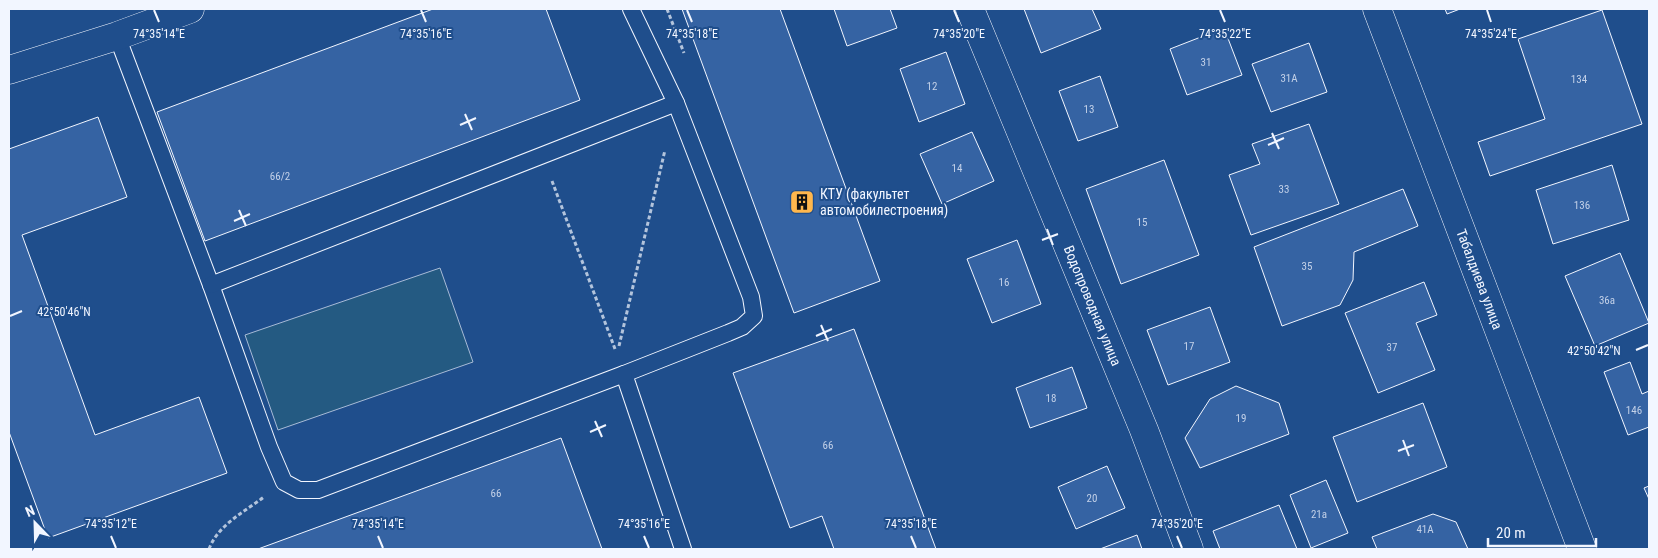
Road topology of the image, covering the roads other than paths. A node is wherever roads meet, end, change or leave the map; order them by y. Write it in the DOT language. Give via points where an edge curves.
graph roads {
  1 [pos="190,9"];
  2 [pos="631,9"];
  3 [pos="970,9"];
  4 [pos="1377,9"];
  5 [pos="117,36"];
  6 [pos="9,70"];
  7 [pos="676,103"];
  8 [pos="211,285"];
  9 [pos="624,374"];
  10 [pos="683,549"];
  11 [pos="1189,549"];
  12 [pos="1582,549"];
  1 -- 5 [label="street"];
  2 -- 7 [label="lane"];
  3 -- 11 [label="street, Водопроводная улица" via="1144,430"];
  4 -- 12 [label="street, Табалдиева улица"];
  5 -- 6 [label="street"];
  5 -- 8 [label="lane"];
  7 -- 8 [label="lane"];
  7 -- 9 [label="lane" via="751,297 754,316 728,334"];
  8 -- 9 [label="lane" via="284,482 299,490 318,490"];
  9 -- 10 [label="lane"];
}
